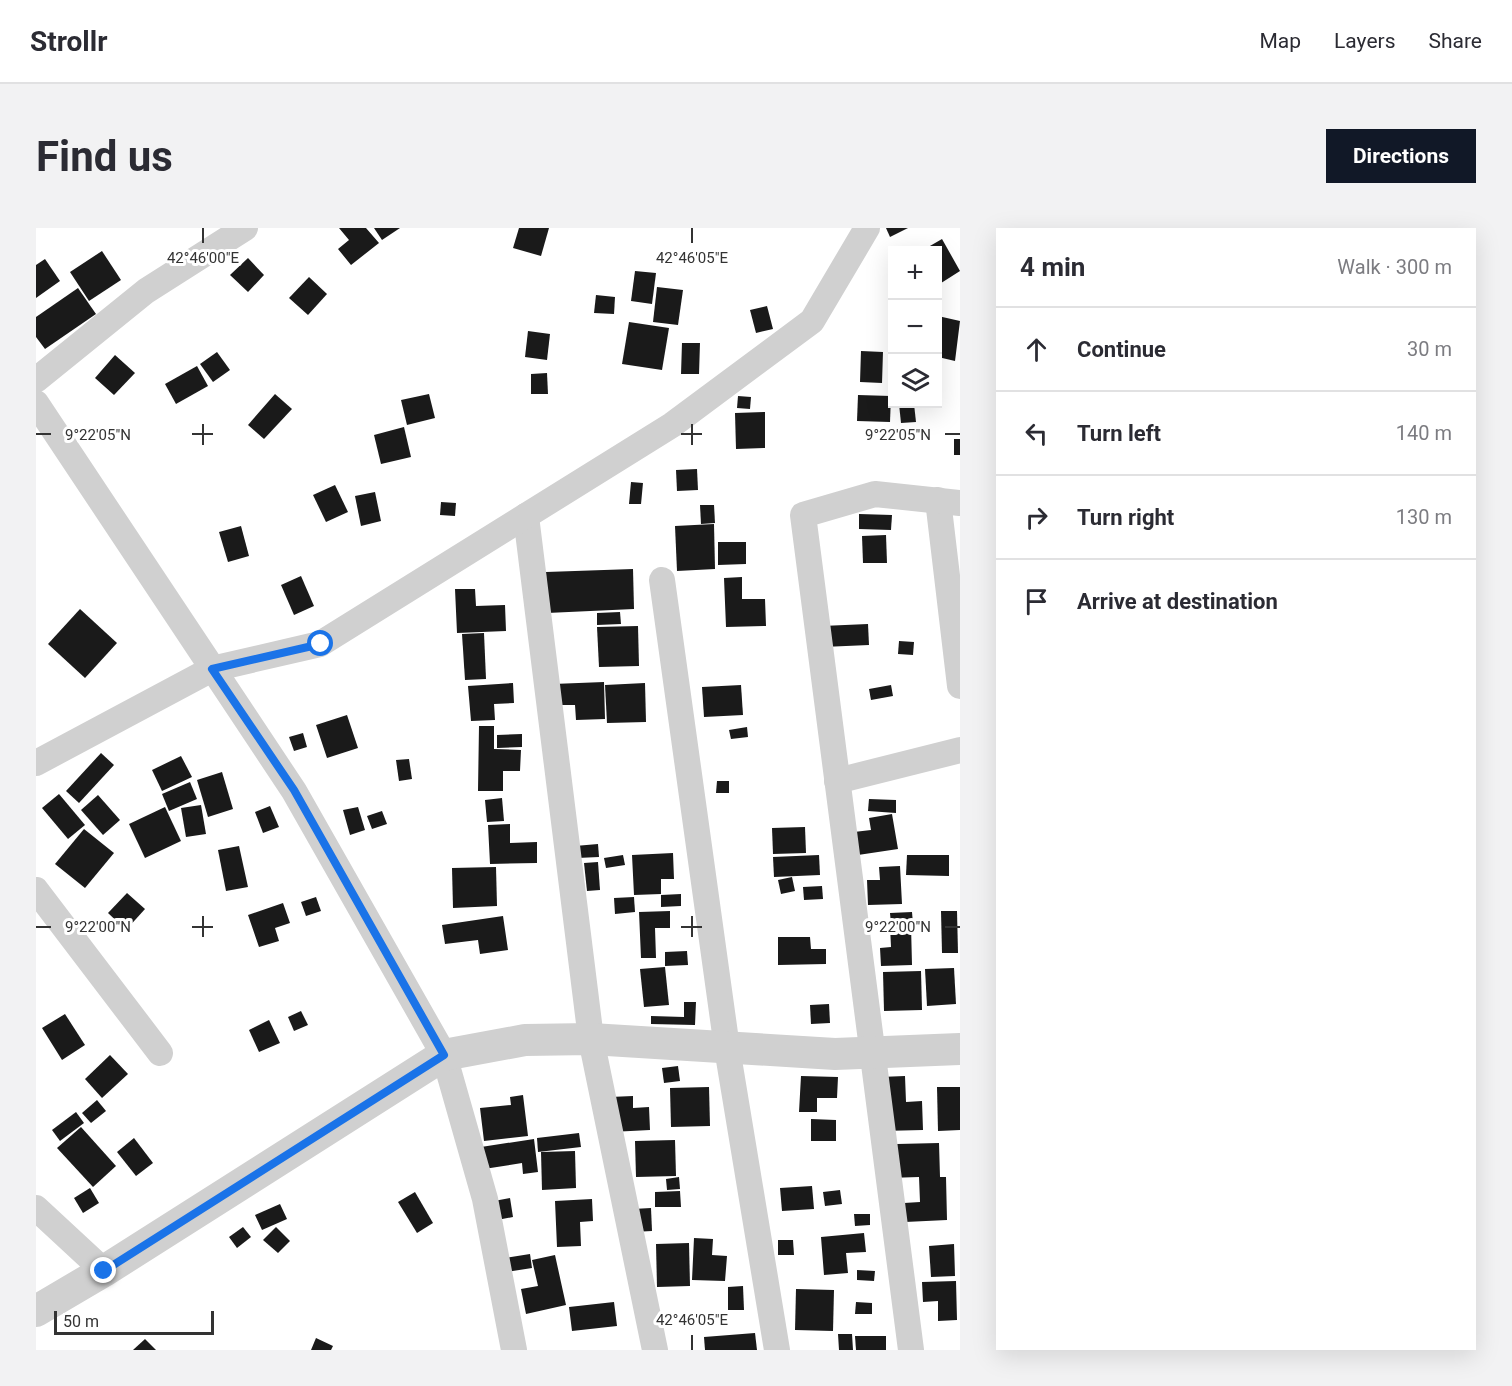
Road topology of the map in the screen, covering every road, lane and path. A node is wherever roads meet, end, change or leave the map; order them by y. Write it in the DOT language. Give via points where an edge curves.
graph roads {
  1 [pos="245,228"];
  2 [pos="867,228"];
  3 [pos="36,380"];
  4 [pos="36,403"];
  5 [pos="949,502"];
  6 [pos="526,516"];
  7 [pos="662,580"];
  8 [pos="212,669"];
  9 [pos="960,686"];
  10 [pos="960,750"];
  11 [pos="36,763"];
  12 [pos="837,781"];
  13 [pos="36,890"];
  14 [pos="591,1039"];
  15 [pos="727,1048"];
  16 [pos="960,1049"];
  17 [pos="160,1053"];
  18 [pos="871,1053"];
  19 [pos="444,1055"];
  20 [pos="36,1208"];
  21 [pos="104,1271"];
  22 [pos="36,1311"];
  23 [pos="514,1350"];
  24 [pos="655,1350"];
  25 [pos="777,1350"];
  26 [pos="910,1350"];
  1 -- 3 [label="street" via="146,291"];
  2 -- 6 [label="street" via="813,321 672,425"];
  4 -- 8 [label="street"];
  5 -- 9 [label="street"];
  5 -- 12 [label="street" via="875,494 803,515"];
  6 -- 8 [label="street" via="321,644"];
  6 -- 14 [label="street"];
  7 -- 15 [label="street"];
  8 -- 11 [label="street"];
  8 -- 19 [label="street" via="294,790"];
  10 -- 12 [label="street"];
  12 -- 18 [label="street"];
  13 -- 17 [label="street"];
  14 -- 15 [label="street"];
  14 -- 19 [label="street" via="525,1040"];
  14 -- 24 [label="street"];
  15 -- 18 [label="street"];
  15 -- 25 [label="street"];
  16 -- 18 [label="street"];
  18 -- 26 [label="street"];
  19 -- 21 [label="street"];
  19 -- 23 [label="street" via="485,1199"];
  20 -- 21 [label="street"];
  21 -- 22 [label="street"];
}
